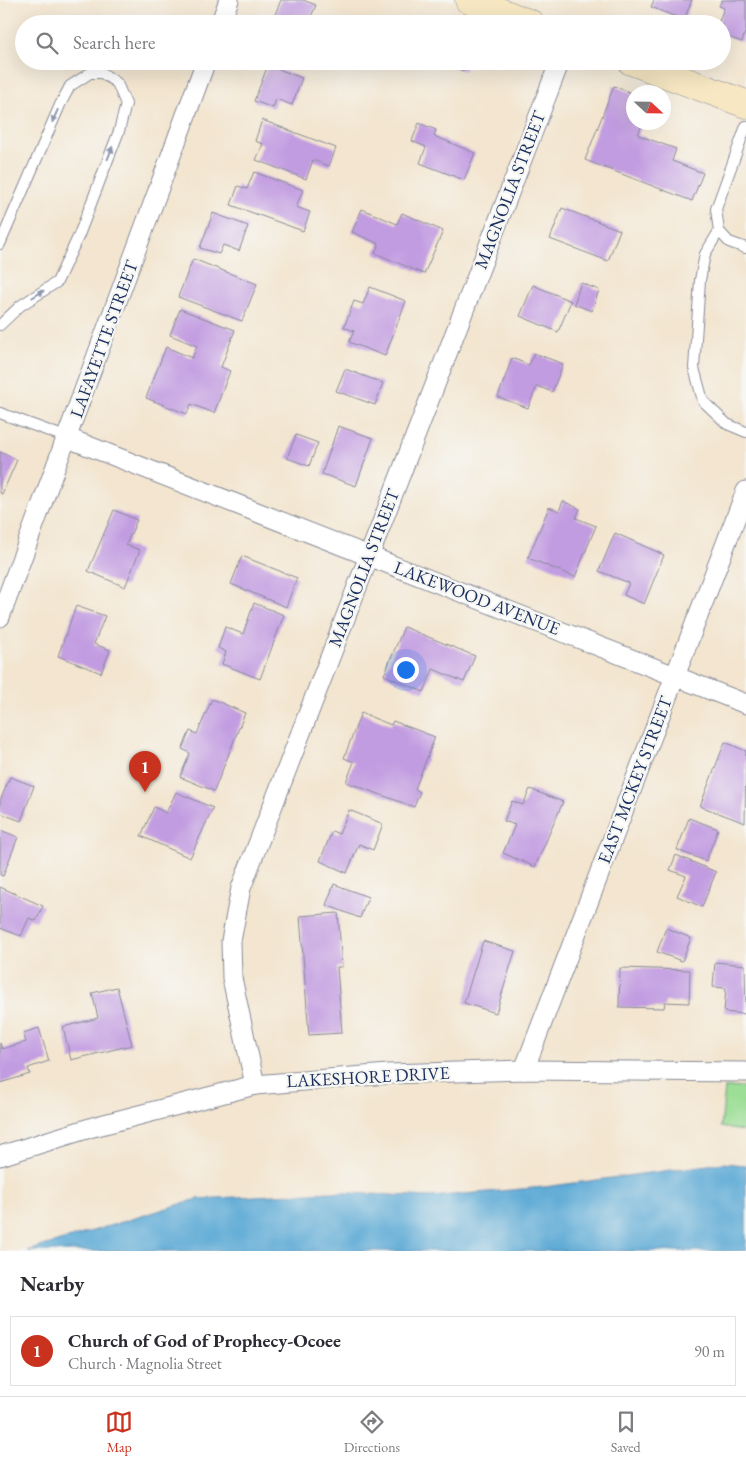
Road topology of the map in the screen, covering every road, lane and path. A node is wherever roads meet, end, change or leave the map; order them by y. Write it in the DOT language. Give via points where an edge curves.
graph roads {
  1 [pos="229,0"];
  2 [pos="469,0"];
  3 [pos="223,15"];
  4 [pos="508,15"];
  5 [pos="203,70"];
  6 [pos="557,70"];
  7 [pos="655,70"];
  8 [pos="746,104"];
  9 [pos="746,126"];
  10 [pos="719,231"];
  11 [pos="0,244"];
  12 [pos="746,248"];
  13 [pos="0,325"];
  14 [pos="0,412"];
  15 [pos="746,432"];
  16 [pos="68,438"];
  17 [pos="746,491"];
  18 [pos="369,556"];
  19 [pos="0,617"];
  20 [pos="675,676"];
  21 [pos="746,704"];
  22 [pos="524,1070"];
  23 [pos="746,1072"];
  24 [pos="255,1085"];
  25 [pos="0,1156"];
  1 -- 3 [label="street"];
  2 -- 4 [label="street"];
  5 -- 16 [label="street, LAFAYETTE STREET"];
  6 -- 18 [label="street, MAGNOLIA STREET"];
  7 -- 8 [label="street"];
  9 -- 10 [label="lane" via="716,209"];
  10 -- 12 [label="lane" via="729,242"];
  10 -- 15 [label="lane" via="704,254 694,368 704,401 727,424"];
  13 -- 11 [label="lane, one-way" via="20,306 57,282 79,235 119,131 126,104 117,83 102,73 90,73 70,86"];
  14 -- 16 [label="lane"];
  16 -- 18 [label="street, LAKEWOOD AVENUE"];
  16 -- 19 [label="street, LAFAYETTE STREET"];
  17 -- 20 [label="street, EAST MCKEY STREET"];
  18 -- 20 [label="street, LAKEWOOD AVENUE"];
  18 -- 24 [label="street, MAGNOLIA STREET" via="241,888 231,941 232,978"];
  20 -- 21 [label="street, LAKEWOOD AVENUE"];
  20 -- 22 [label="street, EAST MCKEY STREET"];
  22 -- 23 [label="street, LAKESHORE DRIVE"];
  22 -- 24 [label="street, LAKESHORE DRIVE" via="388,1074"];
  24 -- 25 [label="street, LAKESHORE DRIVE" via="93,1127"];
}
